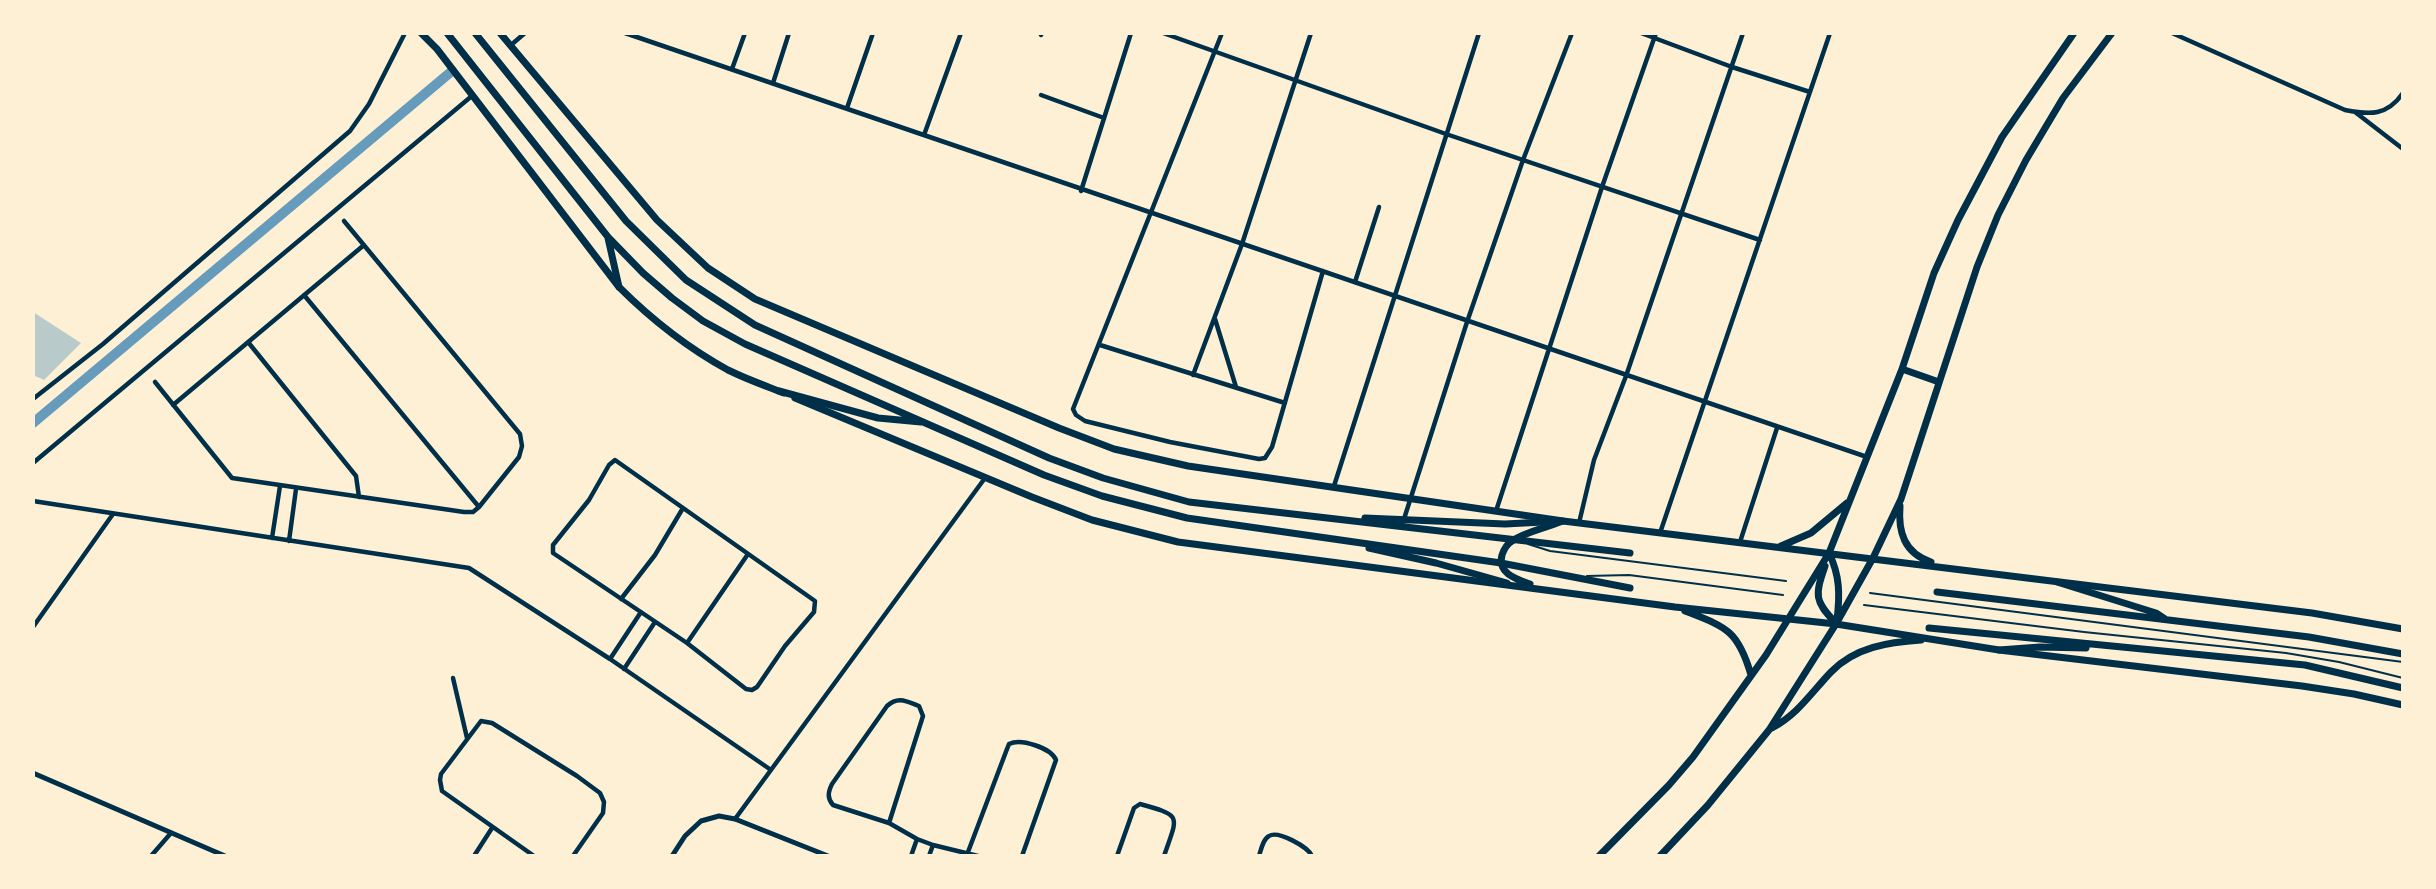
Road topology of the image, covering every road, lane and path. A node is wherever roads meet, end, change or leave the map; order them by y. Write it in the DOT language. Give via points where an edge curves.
graph roads {
  1 [pos="405,33"];
  2 [pos="421,33"];
  3 [pos="447,33"];
  4 [pos="475,33"];
  5 [pos="500,33"];
  6 [pos="525,33"];
  7 [pos="625,33"];
  8 [pos="745,33"];
  9 [pos="789,33"];
  10 [pos="873,33"];
  11 [pos="961,33"];
  12 [pos="1131,33"];
  13 [pos="1163,33"];
  14 [pos="1222,33"];
  15 [pos="1311,33"];
  16 [pos="1479,33"];
  17 [pos="1572,33"];
  18 [pos="1641,33"];
  19 [pos="1743,33"];
  20 [pos="1830,33"];
  21 [pos="2074,33"];
  22 [pos="2112,33"];
  23 [pos="2172,33"];
  24 [pos="1655,36"];
  25 [pos="510,46"];
  26 [pos="1216,52"];
  27 [pos="1732,67"];
  28 [pos="732,69"];
  29 [pos="1296,80"];
  30 [pos="773,83"];
  31 [pos="1810,92"];
  32 [pos="2403,93"];
  33 [pos="473,94"];
  34 [pos="1041,95"];
  35 [pos="847,108"];
  36 [pos="2354,112"];
  37 [pos="1104,118"];
  38 [pos="1446,134"];
  39 [pos="924,135"];
  40 [pos="2403,149"];
  41 [pos="1523,160"];
  42 [pos="1602,187"];
  43 [pos="1081,191"];
  44 [pos="1379,207"];
  45 [pos="1151,213"];
  46 [pos="1680,214"];
  47 [pos="344,221"];
  48 [pos="608,237"];
  49 [pos="1760,240"];
  50 [pos="1242,243"];
  51 [pos="364,245"];
  52 [pos="1323,271"];
  53 [pos="1355,282"];
  54 [pos="619,287"];
  55 [pos="304,295"];
  56 [pos="1395,296"];
  57 [pos="1215,318"];
  58 [pos="1467,322"];
  59 [pos="248,342"];
  60 [pos="1100,345"];
  61 [pos="1549,350"];
  62 [pos="1902,369"];
  63 [pos="1193,374"];
  64 [pos="1626,376"];
  65 [pos="155,382"];
  66 [pos="1939,382"];
  67 [pos="1237,388"];
  68 [pos="779,391"];
  69 [pos="33,399"];
  70 [pos="1285,403"];
  71 [pos="1703,403"];
  72 [pos="173,405"];
  73 [pos="927,422"];
  74 [pos="1777,428"];
  75 [pos="1868,458"];
  76 [pos="33,463"];
  77 [pos="985,478"];
  78 [pos="280,486"];
  79 [pos="1334,486"];
  80 [pos="296,488"];
  81 [pos="359,497"];
  82 [pos="1412,497"];
  83 [pos="1901,499"];
  84 [pos="1850,500"];
  85 [pos="33,501"];
  86 [pos="480,507"];
  87 [pos="683,508"];
  88 [pos="1496,511"];
  89 [pos="113,514"];
  90 [pos="1316,517"];
  91 [pos="1404,520"];
  92 [pos="1563,521"];
  93 [pos="1579,523"];
  94 [pos="1660,533"];
  95 [pos="272,538"];
  96 [pos="1341,540"];
  97 [pos="1513,540"];
  98 [pos="289,541"];
  99 [pos="1740,542"];
  100 [pos="1779,547"];
  101 [pos="1630,553"];
  102 [pos="1829,553"];
  103 [pos="748,554"];
  104 [pos="1873,558"];
  105 [pos="1501,563"];
  106 [pos="1945,567"];
  107 [pos="1572,577"];
  108 [pos="1786,581"];
  109 [pos="2057,582"];
  110 [pos="1507,583"];
  111 [pos="1630,588"];
  112 [pos="1545,590"];
  113 [pos="1937,592"];
  114 [pos="1870,593"];
  115 [pos="1783,595"];
  116 [pos="621,599"];
  117 [pos="1864,605"];
  118 [pos="1675,607"];
  119 [pos="641,612"];
  120 [pos="1788,620"];
  121 [pos="2166,620"];
  122 [pos="655,622"];
  123 [pos="1836,624"];
  124 [pos="33,627"];
  125 [pos="1929,628"];
  126 [pos="2403,629"];
  127 [pos="1935,639"];
  128 [pos="687,643"];
  129 [pos="1999,650"];
  130 [pos="2190,653"];
  131 [pos="2403,654"];
  132 [pos="610,659"];
  133 [pos="2403,663"];
  134 [pos="624,669"];
  135 [pos="1751,675"];
  136 [pos="2403,677"];
  137 [pos="453,678"];
  138 [pos="2403,688"];
  139 [pos="2403,705"];
  140 [pos="1769,730"];
  141 [pos="467,739"];
  142 [pos="771,771"];
  143 [pos="33,773"];
  144 [pos="735,819"];
  145 [pos="890,823"];
  146 [pos="492,828"];
  147 [pos="172,832"];
  148 [pos="917,839"];
  149 [pos="933,845"];
  150 [pos="968,852"];
  151 [pos="151,856"];
  152 [pos="225,856"];
  153 [pos="474,856"];
  154 [pos="534,856"];
  155 [pos="573,856"];
  156 [pos="673,856"];
  157 [pos="828,856"];
  158 [pos="911,856"];
  159 [pos="929,856"];
  160 [pos="978,856"];
  161 [pos="1022,856"];
  162 [pos="1117,856"];
  163 [pos="1164,856"];
  164 [pos="1259,856"];
  165 [pos="1312,856"];
  166 [pos="1599,856"];
  167 [pos="1660,856"];
  1 -- 69 [label="street" via="369,104 349,131"];
  2 -- 33 [label="main road"];
  3 -- 48 [label="main road"];
  4 -- 90 [label="main road" via="642,239 686,280 755,325 1103,478 1189,502"];
  5 -- 25 [label="main road"];
  6 -- 25 [label="street"];
  7 -- 28 [label="street"];
  8 -- 28 [label="street"];
  9 -- 30 [label="street"];
  10 -- 35 [label="street"];
  11 -- 39 [label="street"];
  12 -- 37 [label="street"];
  13 -- 26 [label="street"];
  14 -- 26 [label="street"];
  15 -- 29 [label="street"];
  16 -- 38 [label="street"];
  17 -- 41 [label="street"];
  18 -- 24 [label="street"];
  19 -- 27 [label="street"];
  20 -- 31 [label="street"];
  21 -- 62 [label="main road" via="1989,156 1934,273"];
  22 -- 66 [label="main road" via="2063,98 1998,215"];
  23 -- 36 [label="street"];
  24 -- 27 [label="street"];
  24 -- 42 [label="street"];
  25 -- 79 [label="main road" via="657,220 708,268 755,299 1114,449 1188,466"];
  26 -- 29 [label="street"];
  26 -- 45 [label="street"];
  27 -- 31 [label="street"];
  27 -- 46 [label="street"];
  28 -- 30 [label="street"];
  29 -- 38 [label="street"];
  29 -- 50 [label="street"];
  30 -- 35 [label="street"];
  31 -- 49 [label="street"];
  32 -- 36 [label="street" via="2382,111"];
  33 -- 54 [label="main road"];
  33 -- 76 [label="street"];
  34 -- 37 [label="street"];
  35 -- 39 [label="street"];
  36 -- 40 [label="street"];
  37 -- 43 [label="street"];
  38 -- 41 [label="street"];
  38 -- 56 [label="street"];
  39 -- 43 [label="street"];
  41 -- 42 [label="street"];
  41 -- 58 [label="street"];
  42 -- 46 [label="street"];
  42 -- 61 [label="street"];
  43 -- 45 [label="street"];
  44 -- 53 [label="street"];
  45 -- 50 [label="street"];
  45 -- 60 [label="street"];
  46 -- 49 [label="street"];
  46 -- 64 [label="street"];
  47 -- 51 [label="street"];
  48 -- 54 [label="main road"];
  48 -- 73 [label="main road" via="643,273 703,321 745,344"];
  49 -- 71 [label="street"];
  50 -- 52 [label="street"];
  50 -- 57 [label="street"];
  51 -- 55 [label="street"];
  51 -- 86 [label="street" via="520,435 519,457"];
  52 -- 53 [label="street"];
  52 -- 70 [label="street"];
  53 -- 56 [label="street"];
  54 -- 68 [label="main road" via="662,327 729,370"];
  55 -- 59 [label="street"];
  55 -- 86 [label="street"];
  56 -- 58 [label="street"];
  56 -- 79 [label="street"];
  57 -- 63 [label="street"];
  57 -- 67 [label="street"];
  58 -- 61 [label="street"];
  58 -- 82 [label="street"];
  59 -- 72 [label="street"];
  59 -- 81 [label="street" via="356,476"];
  60 -- 63 [label="street"];
  60 -- 70 [label="street" via="1073,409 1085,421 1259,459 1269,454"];
  61 -- 64 [label="street"];
  61 -- 88 [label="street"];
  62 -- 66 [label="main road"];
  62 -- 75 [label="main road"];
  63 -- 67 [label="street"];
  64 -- 71 [label="street"];
  64 -- 93 [label="street" via="1594,460"];
  65 -- 72 [label="street"];
  66 -- 83 [label="main road"];
  67 -- 70 [label="street"];
  68 -- 73 [label="main road" via="878,418"];
  68 -- 77 [label="main road"];
  71 -- 74 [label="street"];
  71 -- 94 [label="street"];
  72 -- 78 [label="street" via="232,478"];
  73 -- 96 [label="main road" via="1102,496 1186,518"];
  74 -- 75 [label="street"];
  74 -- 99 [label="street"];
  75 -- 84 [label="main road"];
  77 -- 110 [label="main road" via="1092,520 1178,541"];
  77 -- 142 [label="street"];
  78 -- 80 [label="street"];
  78 -- 95 [label="street"];
  79 -- 82 [label="main road"];
  80 -- 81 [label="street"];
  80 -- 98 [label="street"];
  81 -- 86 [label="street" via="464,512"];
  82 -- 88 [label="main road"];
  82 -- 91 [label="street"];
  83 -- 104 [label="main road"];
  83 -- 106 [label="main road" via="1899,523 1905,542 1919,558"];
  84 -- 100 [label="main road" via="1811,533"];
  84 -- 102 [label="main road"];
  85 -- 89 [label="street"];
  87 -- 103 [label="street"];
  87 -- 116 [label="street"];
  87 -- 116 [label="street" via="615,460 553,545 555,557"];
  88 -- 92 [label="main road"];
  89 -- 95 [label="street"];
  89 -- 124 [label="street"];
  90 -- 91 [label="main road"];
  90 -- 97 [label="main road"];
  91 -- 92 [label="main road"];
  92 -- 93 [label="main road"];
  92 -- 97 [label="main road"];
  93 -- 94 [label="main road"];
  94 -- 99 [label="main road"];
  95 -- 98 [label="street"];
  96 -- 105 [label="main road"];
  96 -- 110 [label="main road"];
  97 -- 101 [label="main road"];
  97 -- 105 [label="main road" via="1505,547"];
  97 -- 108 [label="lane" via="1550,551"];
  98 -- 132 [label="street" via="469,568"];
  99 -- 100 [label="main road"];
  100 -- 102 [label="main road"];
  102 -- 104 [label="main road"];
  102 -- 120 [label="main road"];
  102 -- 123 [label="main road" via="1838,571"];
  102 -- 123 [label="main road" via="1818,588 1820,607"];
  103 -- 128 [label="street"];
  103 -- 128 [label="street" via="811,596 814,612 752,690"];
  104 -- 106 [label="main road"];
  104 -- 123 [label="main road"];
  105 -- 107 [label="main road"];
  105 -- 112 [label="main road" via="1505,572"];
  106 -- 109 [label="main road"];
  107 -- 111 [label="main road"];
  107 -- 115 [label="lane" via="1629,575"];
  109 -- 121 [label="main road"];
  109 -- 126 [label="main road" via="2312,613"];
  110 -- 112 [label="main road"];
  112 -- 118 [label="main road"];
  113 -- 121 [label="main road"];
  114 -- 133 [label="lane"];
  116 -- 119 [label="street"];
  117 -- 136 [label="lane" via="2286,653"];
  118 -- 120 [label="main road"];
  118 -- 135 [label="main road" via="1731,633"];
  119 -- 122 [label="street"];
  119 -- 132 [label="street"];
  120 -- 123 [label="main road"];
  120 -- 135 [label="main road"];
  121 -- 131 [label="main road"];
  122 -- 128 [label="street"];
  122 -- 134 [label="street"];
  123 -- 127 [label="main road"];
  123 -- 140 [label="main road"];
  125 -- 130 [label="main road"];
  127 -- 129 [label="main road"];
  127 -- 140 [label="main road" via="1875,646 1846,659 1798,711"];
  129 -- 130 [label="main road" via="2053,647"];
  129 -- 139 [label="main road" via="2302,686"];
  130 -- 138 [label="main road" via="2305,665"];
  132 -- 134 [label="street"];
  134 -- 142 [label="street"];
  135 -- 166 [label="main road" via="1693,758"];
  137 -- 141 [label="street"];
  140 -- 167 [label="main road" via="1709,805"];
  141 -- 146 [label="street" via="441,774 440,785 448,797"];
  141 -- 155 [label="street" via="481,721 487,721 600,793 603,813"];
  142 -- 144 [label="street"];
  143 -- 147 [label="street"];
  144 -- 156 [label="street" via="719,816 701,821"];
  144 -- 157 [label="street"];
  145 -- 145 [label="street" via="833,805 828,794 887,706 901,699 919,706 923,716"];
  145 -- 148 [label="street"];
  146 -- 153 [label="street"];
  146 -- 154 [label="street"];
  147 -- 151 [label="street"];
  147 -- 152 [label="street"];
  148 -- 149 [label="street"];
  148 -- 158 [label="street"];
  149 -- 150 [label="street"];
  149 -- 159 [label="street"];
  150 -- 160 [label="street"];
  150 -- 161 [label="street" via="1013,741 1049,751 1056,760"];
  162 -- 163 [label="street" via="1134,808 1140,804 1175,818"];
  164 -- 165 [label="street" via="1265,839 1276,834 1307,848"];
}
